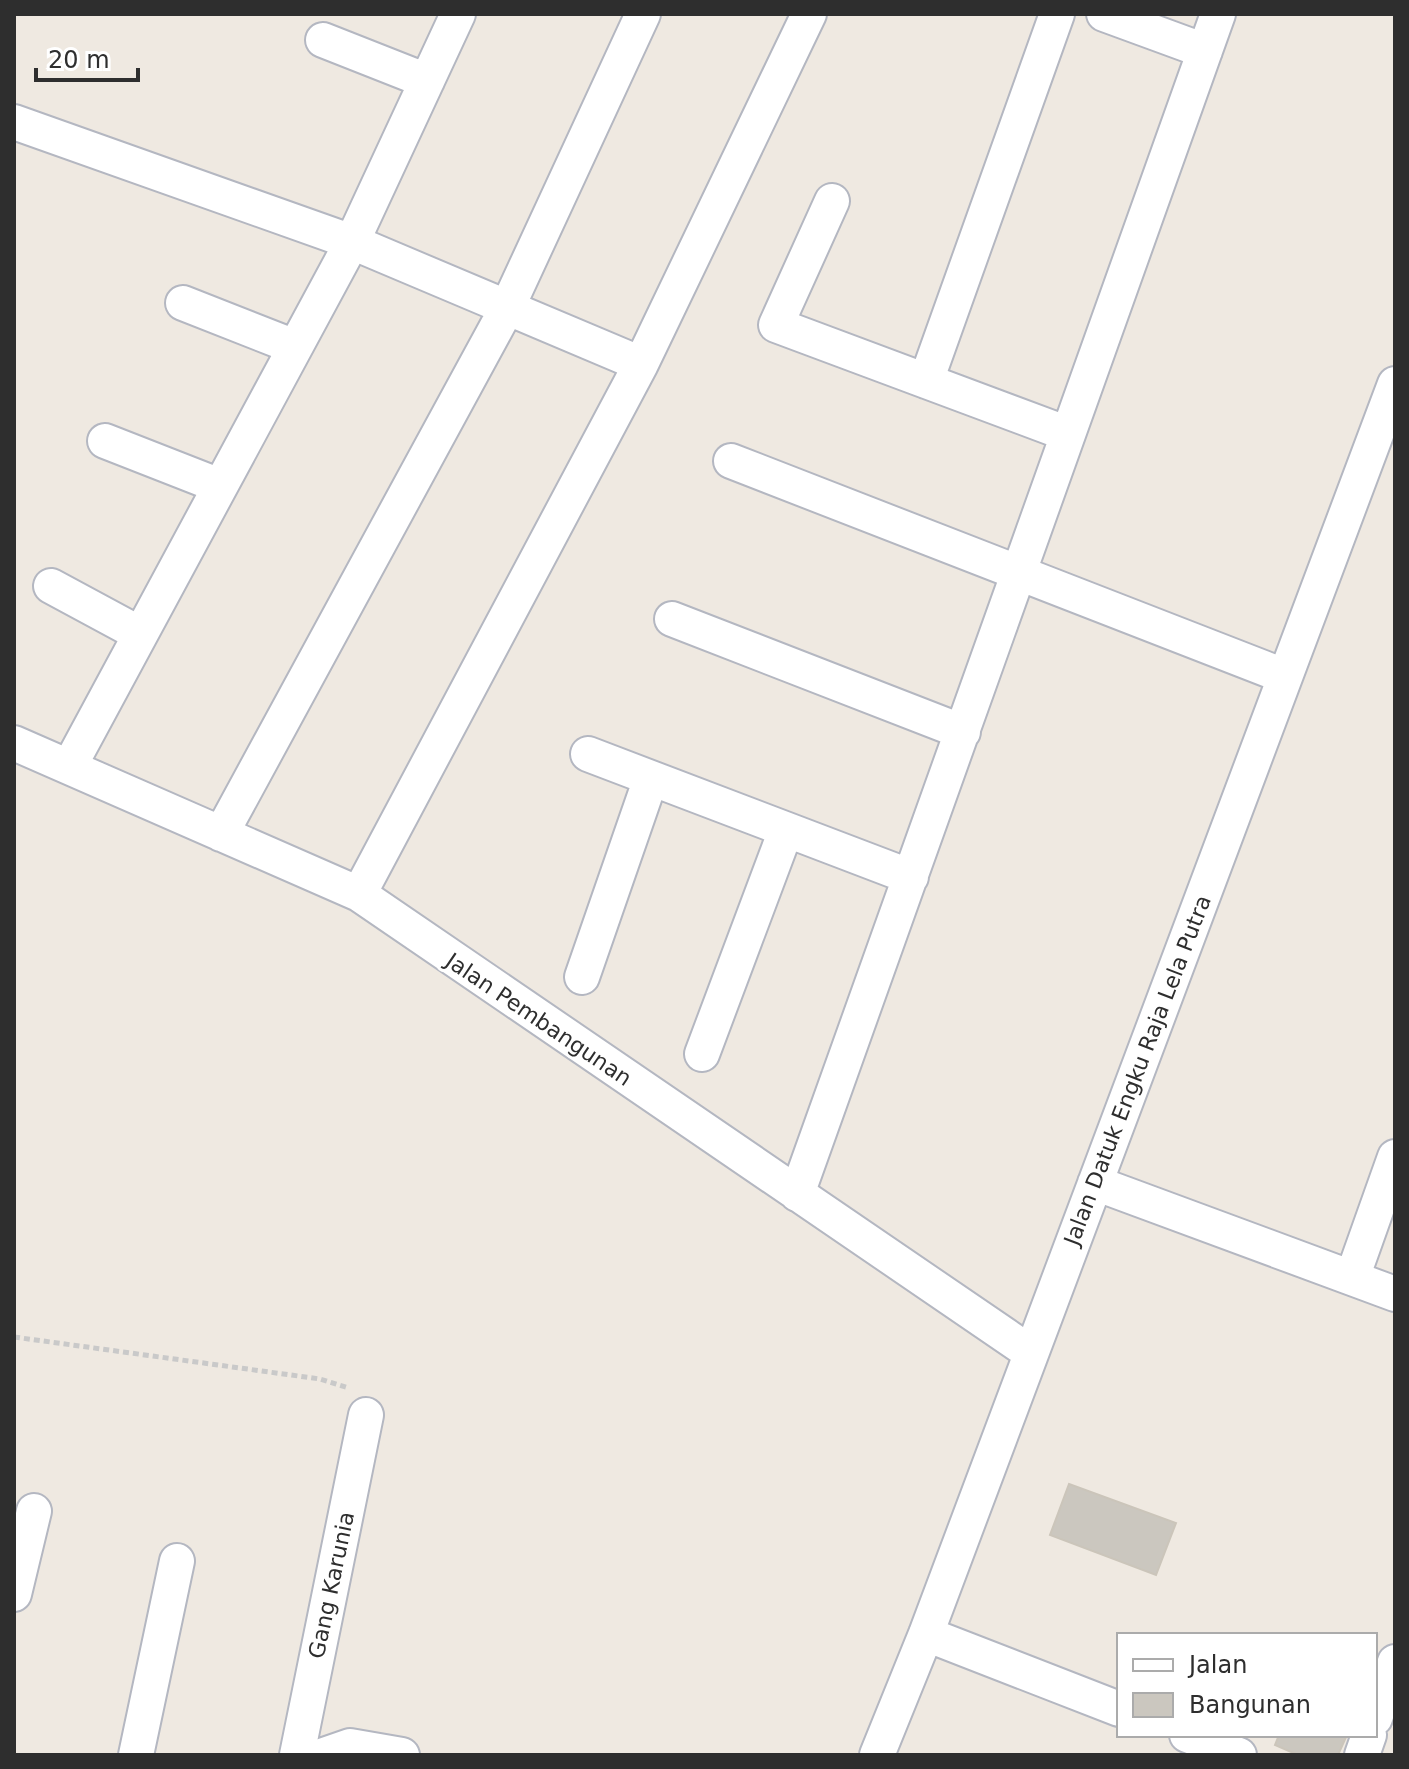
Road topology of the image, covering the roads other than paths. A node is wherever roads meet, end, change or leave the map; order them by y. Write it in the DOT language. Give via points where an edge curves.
graph roads {
  1 [pos="458,14"];
  2 [pos="643,14"];
  3 [pos="809,14"];
  4 [pos="1057,14"];
  5 [pos="1104,14"];
  6 [pos="1218,14"];
  7 [pos="323,40"];
  8 [pos="1205,51"];
  9 [pos="427,81"];
  10 [pos="14,122"];
  11 [pos="832,201"];
  12 [pos="352,242"];
  13 [pos="183,303"];
  14 [pos="507,308"];
  15 [pos="295,347"];
  16 [pos="641,364"];
  17 [pos="926,381"];
  18 [pos="1395,384"];
  19 [pos="1068,434"];
  20 [pos="105,441"];
  21 [pos="731,461"];
  22 [pos="220,486"];
  23 [pos="1019,573"];
  24 [pos="51,586"];
  25 [pos="672,619"];
  26 [pos="140,634"];
  27 [pos="1284,676"];
  28 [pos="963,732"];
  29 [pos="14,743"];
  30 [pos="588,754"];
  31 [pos="69,767"];
  32 [pos="651,778"];
  33 [pos="786,830"];
  34 [pos="221,834"];
  35 [pos="911,877"];
  36 [pos="359,894"];
  37 [pos="582,977"];
  38 [pos="702,1054"];
  39 [pos="1395,1157"];
  40 [pos="1095,1183"];
  41 [pos="797,1194"];
  42 [pos="1352,1278"];
  43 [pos="1395,1294"];
  44 [pos="1031,1353"];
  45 [pos="366,1415"];
  46 [pos="34,1511"];
  47 [pos="177,1561"];
  48 [pos="14,1594"];
  49 [pos="926,1634"];
  50 [pos="1395,1662"];
  51 [pos="1117,1708"];
  52 [pos="1377,1712"];
  53 [pos="1192,1737"];
  54 [pos="136,1755"];
  55 [pos="297,1755"];
  56 [pos="324,1755"];
  57 [pos="402,1755"];
  58 [pos="877,1755"];
  59 [pos="1239,1755"];
  1 -- 9 [label="street"];
  2 -- 14 [label="street"];
  3 -- 16 [label="street"];
  4 -- 17 [label="street"];
  5 -- 8 [label="street"];
  6 -- 8 [label="street"];
  7 -- 9 [label="street"];
  8 -- 19 [label="street"];
  9 -- 12 [label="street"];
  10 -- 12 [label="street"];
  11 -- 17 [label="street" via="776,325"];
  12 -- 14 [label="street"];
  12 -- 15 [label="street"];
  13 -- 15 [label="street"];
  14 -- 16 [label="street"];
  14 -- 34 [label="street"];
  15 -- 22 [label="street"];
  16 -- 36 [label="street"];
  17 -- 19 [label="street"];
  18 -- 27 [label="street, Jalan Datuk Engku Raja Lela Putra"];
  19 -- 23 [label="street"];
  20 -- 22 [label="street"];
  21 -- 23 [label="street"];
  22 -- 26 [label="street"];
  23 -- 27 [label="street"];
  23 -- 28 [label="street"];
  24 -- 26 [label="street"];
  25 -- 28 [label="street"];
  26 -- 31 [label="street"];
  27 -- 40 [label="street, Jalan Datuk Engku Raja Lela Putra"];
  28 -- 35 [label="street"];
  29 -- 31 [label="street, Jalan Pembangunan"];
  30 -- 32 [label="street"];
  31 -- 34 [label="street, Jalan Pembangunan"];
  32 -- 33 [label="street"];
  32 -- 37 [label="street"];
  33 -- 35 [label="street"];
  33 -- 38 [label="street"];
  34 -- 36 [label="street, Jalan Pembangunan"];
  35 -- 41 [label="street"];
  36 -- 41 [label="street, Jalan Pembangunan"];
  39 -- 42 [label="street"];
  40 -- 42 [label="street"];
  40 -- 44 [label="street, Jalan Datuk Engku Raja Lela Putra"];
  41 -- 44 [label="street, Jalan Pembangunan"];
  42 -- 43 [label="street"];
  44 -- 49 [label="street, Jalan Datuk Engku Raja Lela Putra"];
  45 -- 55 [label="street, Gang Karunia"];
  46 -- 48 [label="street"];
  47 -- 54 [label="street"];
  49 -- 51 [label="street"];
  49 -- 58 [label="street, Jalan Datuk Engku Raja Lela Putra"];
  50 -- 52 [label="street"];
  53 -- 59 [label="street"];
  56 -- 57 [label="street" via="350,1746"];
}
